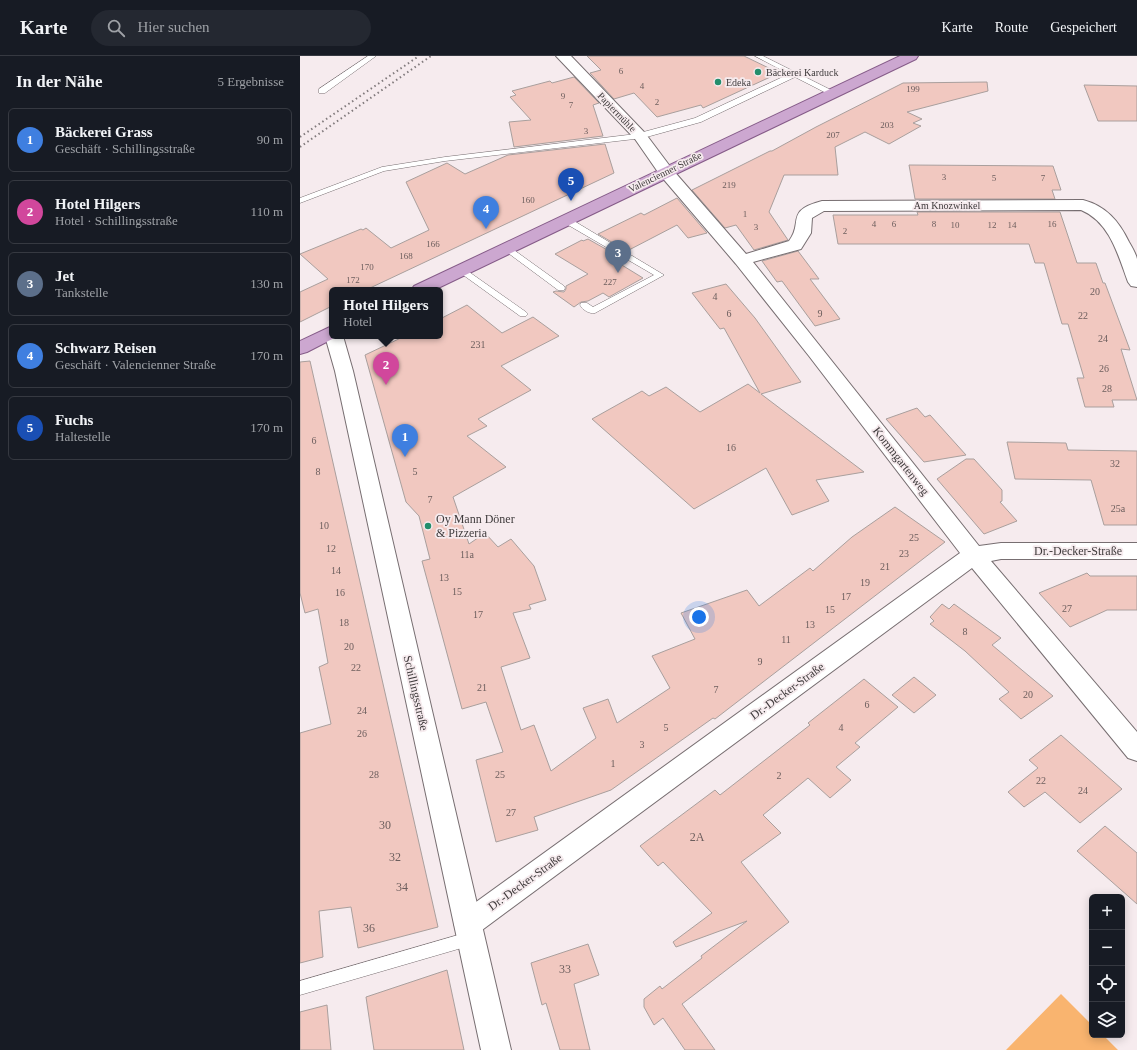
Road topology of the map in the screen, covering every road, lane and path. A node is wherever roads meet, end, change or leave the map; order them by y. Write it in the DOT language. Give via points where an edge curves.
graph roads {
  1 [pos="373,56"];
  2 [pos="563,56"];
  3 [pos="758,56"];
  4 [pos="911,56"];
  5 [pos="795,74"];
  6 [pos="322,92"];
  7 [pos="833,93"];
  8 [pos="639,136"];
  9 [pos="666,172"];
  10 [pos="300,201"];
  11 [pos="566,220"];
  12 [pos="506,248"];
  13 [pos="742,260"];
  14 [pos="462,270"];
  15 [pos="1137,282"];
  16 [pos="426,287"];
  17 [pos="560,288"];
  18 [pos="584,305"];
  19 [pos="523,314"];
  20 [pos="329,334"];
  21 [pos="335,339"];
  22 [pos="300,348"];
  23 [pos="1137,551"];
  24 [pos="974,555"];
  25 [pos="1137,750"];
  26 [pos="470,931"];
  27 [pos="300,988"];
  28 [pos="496,1050"];
  1 -- 6 [label="lane"];
  2 -- 8 [label="street, Papiermühle"];
  3 -- 5 [label="lane"];
  4 -- 7 [label="main road, Valencienner Straße"];
  5 -- 7 [label="lane"];
  5 -- 8 [label="lane" via="698,120"];
  7 -- 9 [label="main road, Valencienner Straße"];
  8 -- 9 [label="street, Papiermühle"];
  8 -- 10 [label="lane" via="382,169"];
  9 -- 11 [label="main road, Valencienner Straße"];
  9 -- 13 [label="street, Kommgartenweg"];
  11 -- 12 [label="main road, Valencienner Straße"];
  11 -- 18 [label="lane" via="660,275 592,311"];
  12 -- 14 [label="main road, Valencienner Straße"];
  12 -- 17 [label="lane"];
  13 -- 15 [label="street, Am Knozwinkel" via="795,245 803,234 807,211 822,206 1083,205 1101,213 1117,234"];
  13 -- 24 [label="street, Kommgartenweg"];
  14 -- 16 [label="main road, Valencienner Straße"];
  14 -- 19 [label="lane"];
  20 -- 22 [label="main road"];
  21 -- 26 [label="street, Schillingsstraße"];
  23 -- 24 [label="street, Dr.-Decker-Straße" via="1001,550"];
  24 -- 25 [label="street, Kommgartenweg"];
  24 -- 26 [label="street, Dr.-Decker-Straße"];
  26 -- 27 [label="lane"];
  26 -- 28 [label="street, Schillingsstraße"];
}
